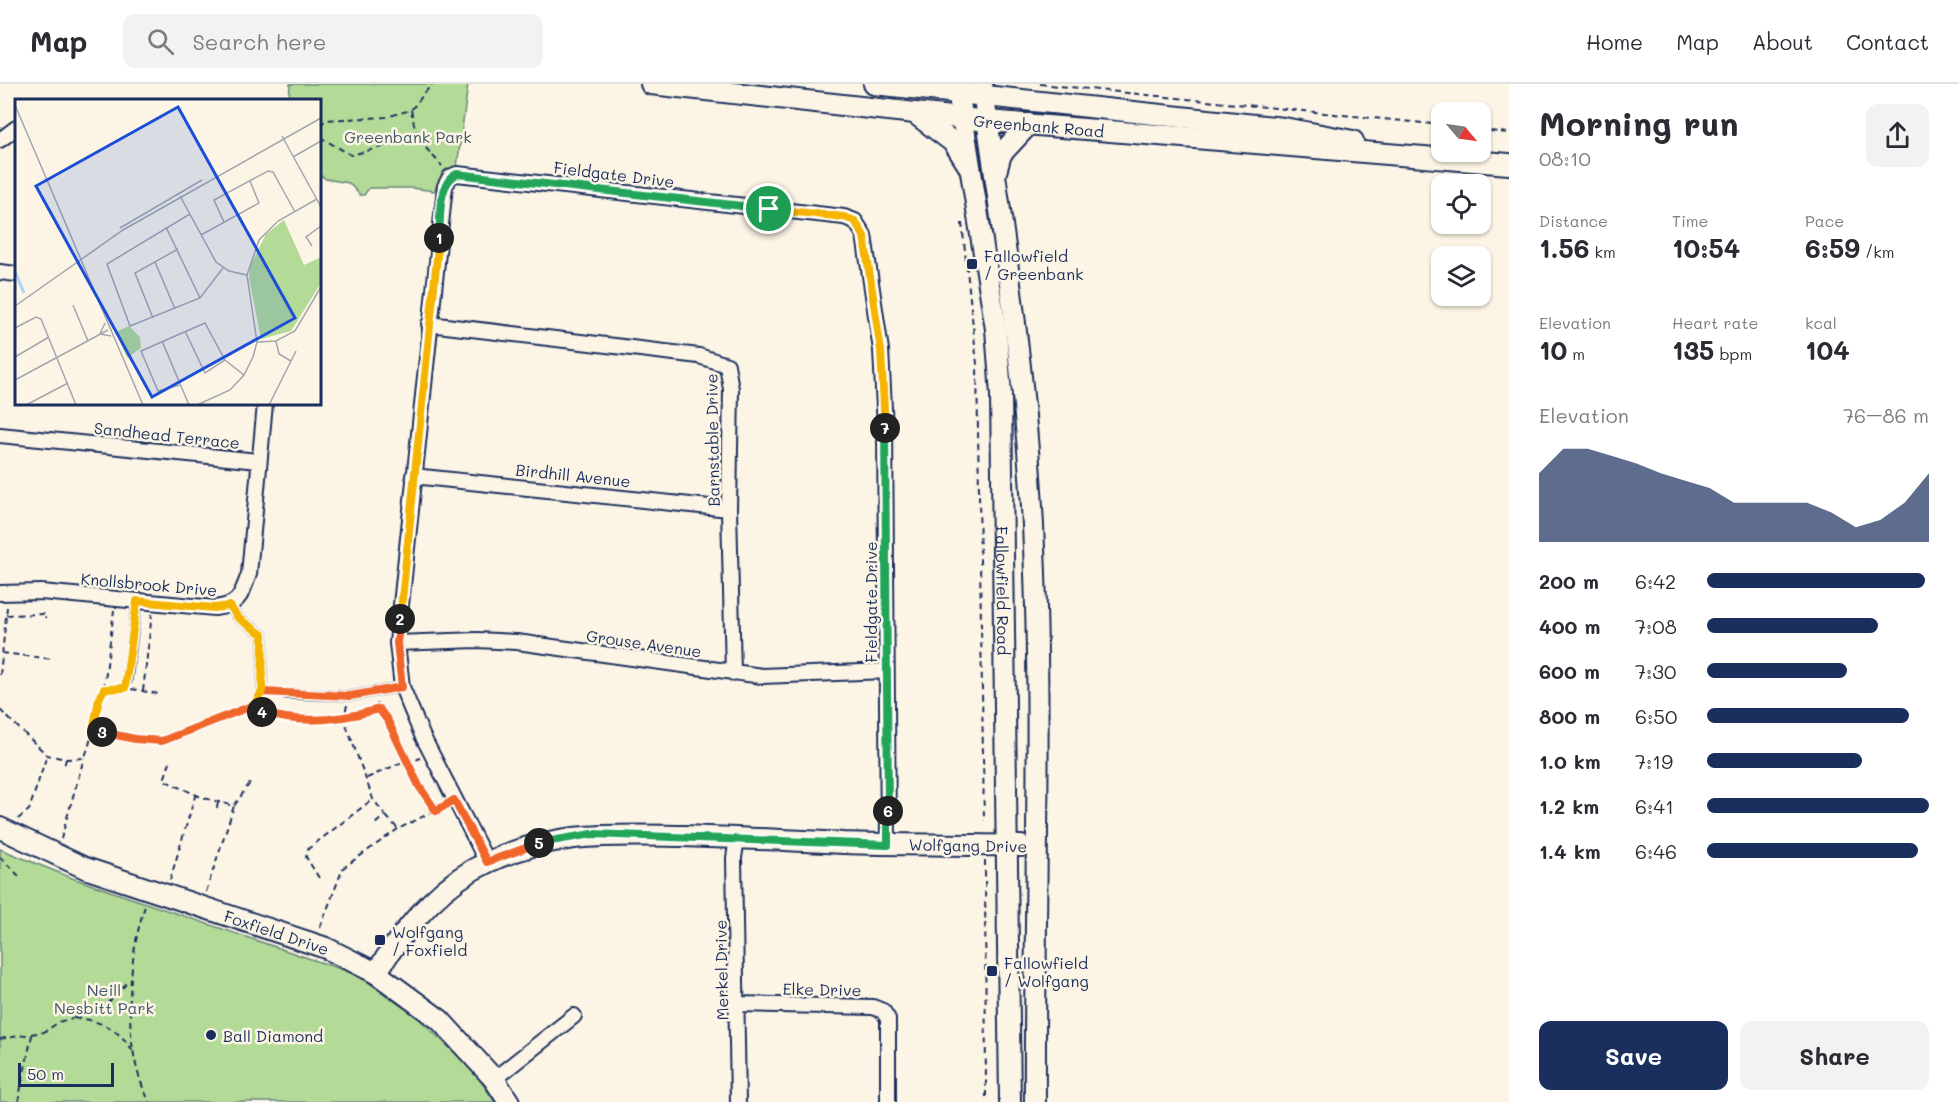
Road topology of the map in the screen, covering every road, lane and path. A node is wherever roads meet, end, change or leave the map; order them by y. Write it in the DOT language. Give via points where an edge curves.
graph roads {
  1 [pos="432,84"];
  2 [pos="651,84"];
  3 [pos="889,84"];
  4 [pos="1002,84"];
  5 [pos="1040,84"];
  6 [pos="958,88"];
  7 [pos="983,90"];
  8 [pos="1020,99"];
  9 [pos="411,110"];
  10 [pos="915,114"];
  11 [pos="963,118"];
  12 [pos="987,121"];
  13 [pos="321,124"];
  14 [pos="1029,124"];
  15 [pos="1431,124"];
  16 [pos="15,129"];
  17 [pos="1491,131"];
  18 [pos="1509,133"];
  19 [pos="321,137"];
  20 [pos="417,138"];
  21 [pos="0,140"];
  22 [pos="1427,155"];
  23 [pos="1509,164"];
  24 [pos="972,172"];
  25 [pos="995,175"];
  26 [pos="450,177"];
  27 [pos="961,220"];
  28 [pos="0,272"];
  29 [pos="15,274"];
  30 [pos="429,324"];
  31 [pos="265,405"];
  32 [pos="0,435"];
  33 [pos="258,461"];
  34 [pos="413,476"];
  35 [pos="729,509"];
  36 [pos="4,592"];
  37 [pos="116,599"];
  38 [pos="137,601"];
  39 [pos="154,602"];
  40 [pos="230,606"];
  41 [pos="6,615"];
  42 [pos="45,618"];
  43 [pos="397,643"];
  44 [pos="2,653"];
  45 [pos="53,660"];
  46 [pos="886,671"];
  47 [pos="733,673"];
  48 [pos="0,675"];
  49 [pos="127,681"];
  50 [pos="402,687"];
  51 [pos="104,689"];
  52 [pos="143,691"];
  53 [pos="262,692"];
  54 [pos="373,692"];
  55 [pos="159,694"];
  56 [pos="286,694"];
  57 [pos="350,696"];
  58 [pos="254,705"];
  59 [pos="379,709"];
  60 [pos="0,710"];
  61 [pos="344,719"];
  62 [pos="93,730"];
  63 [pos="48,755"];
  64 [pos="84,758"];
  65 [pos="66,759"];
  66 [pos="405,761"];
  67 [pos="170,762"];
  68 [pos="64,767"];
  69 [pos="367,778"];
  70 [pos="252,780"];
  71 [pos="196,793"];
  72 [pos="373,799"];
  73 [pos="454,800"];
  74 [pos="218,802"];
  75 [pos="234,806"];
  76 [pos="217,808"];
  77 [pos="436,811"];
  78 [pos="386,815"];
  79 [pos="984,822"];
  80 [pos="374,825"];
  81 [pos="6,826"];
  82 [pos="398,829"];
  83 [pos="737,838"];
  84 [pos="888,845"];
  85 [pos="1008,845"];
  86 [pos="59,846"];
  87 [pos="1036,846"];
  88 [pos="0,857"];
  89 [pos="985,858"];
  90 [pos="487,862"];
  91 [pos="19,876"];
  92 [pos="320,878"];
  93 [pos="160,887"];
  94 [pos="205,897"];
  95 [pos="318,935"];
  96 [pos="376,973"];
  97 [pos="129,981"];
  98 [pos="738,1004"];
  99 [pos="574,1016"];
  100 [pos="72,1018"];
  101 [pos="32,1035"];
  102 [pos="0,1039"];
  103 [pos="136,1058"];
  104 [pos="494,1079"];
  105 [pos="18,1102"];
  106 [pos="150,1102"];
  107 [pos="509,1102"];
  108 [pos="738,1102"];
  109 [pos="888,1102"];
  110 [pos="987,1102"];
  111 [pos="1010,1102"];
  112 [pos="1035,1102"];
  1 -- 9 [label="path"];
  2 -- 10 [label="main road, Greenbank Road"];
  3 -- 6 [label="main road, Greenbank Road"];
  4 -- 8 [label="main road"];
  5 -- 15 [label="path"];
  6 -- 7 [label="main road, Greenbank Road"];
  6 -- 11 [label="main road, Fallowfield Road"];
  7 -- 8 [label="main road, Greenbank Road"];
  7 -- 12 [label="main road, Fallowfield Road"];
  8 -- 22 [label="main road, Greenbank Road" via="1284,128"];
  9 -- 13 [label="path" via="386,117 326,120"];
  9 -- 20 [label="path"];
  10 -- 11 [label="main road, Greenbank Road"];
  10 -- 24 [label="main road" via="954,143"];
  11 -- 12 [label="main road, Greenbank Road"];
  11 -- 24 [label="main road, Fallowfield Road"];
  12 -- 14 [label="main road, Greenbank Road"];
  12 -- 25 [label="main road, Fallowfield Road"];
  14 -- 22 [label="main road, Greenbank Road" via="1281,147"];
  14 -- 25 [label="main road" via="1001,154"];
  16 -- 21 [label="street"];
  17 -- 18 [label="path"];
  19 -- 20 [label="path" via="351,155"];
  20 -- 26 [label="path"];
  22 -- 23 [label="main road, Greenbank Road"];
  24 -- 85 [label="main road, Fallowfield Road" via="996,329 1001,395"];
  25 -- 87 [label="main road, Fallowfield Road" via="1020,355 1033,513"];
  26 -- 30 [label="street" via="444,186"];
  26 -- 46 [label="street, Fieldgate Drive" via="468,174 855,221 864,236 881,351"];
  27 -- 79 [label="path" via="977,364"];
  28 -- 29 [label="street"];
  30 -- 34 [label="street"];
  30 -- 35 [label="street, Barnstable Drive" via="699,356 727,365 731,389"];
  31 -- 33 [label="street, Knollsbrook Drive"];
  32 -- 33 [label="street, Sandhead Terrace"];
  33 -- 40 [label="street, Knollsbrook Drive" via="249,574 242,595"];
  34 -- 35 [label="street, Birdhill Avenue"];
  34 -- 43 [label="street"];
  35 -- 47 [label="street, Barnstable Drive"];
  36 -- 37 [label="street, Knollsbrook Drive"];
  36 -- 41 [label="path"];
  37 -- 38 [label="street, Knollsbrook Drive"];
  37 -- 51 [label="path"];
  38 -- 39 [label="street, Knollsbrook Drive"];
  38 -- 49 [label="lane"];
  39 -- 40 [label="street, Knollsbrook Drive"];
  39 -- 52 [label="path"];
  40 -- 53 [label="lane" via="238,618 263,635"];
  41 -- 42 [label="path" via="45,614"];
  41 -- 44 [label="path"];
  43 -- 47 [label="street, Grouse Avenue" via="517,642"];
  43 -- 50 [label="street"];
  44 -- 45 [label="path"];
  44 -- 48 [label="path"];
  46 -- 47 [label="street, Grouse Avenue" via="762,676"];
  46 -- 84 [label="street, Fieldgate Drive"];
  50 -- 54 [label="lane"];
  50 -- 73 [label="street"];
  51 -- 52 [label="path"];
  51 -- 62 [label="path"];
  52 -- 55 [label="path"];
  53 -- 58 [label="path"];
  54 -- 57 [label="lane"];
  54 -- 59 [label="path"];
  56 -- 57 [label="lane"];
  57 -- 61 [label="path"];
  58 -- 61 [label="path" via="255,710 278,718"];
  58 -- 62 [label="path" via="162,741"];
  59 -- 61 [label="path"];
  59 -- 66 [label="path"];
  60 -- 63 [label="path"];
  61 -- 69 [label="path"];
  62 -- 64 [label="path"];
  63 -- 65 [label="path"];
  63 -- 81 [label="path" via="29,810"];
  64 -- 65 [label="path"];
  64 -- 86 [label="path"];
  65 -- 68 [label="path"];
  66 -- 69 [label="path"];
  66 -- 77 [label="path"];
  67 -- 71 [label="path" via="164,780"];
  69 -- 72 [label="path"];
  70 -- 75 [label="path"];
  71 -- 74 [label="path"];
  71 -- 93 [label="path"];
  72 -- 78 [label="path"];
  72 -- 92 [label="path" via="308,849 306,857"];
  73 -- 77 [label="path"];
  73 -- 90 [label="street"];
  74 -- 75 [label="path"];
  74 -- 76 [label="path"];
  75 -- 94 [label="path"];
  77 -- 82 [label="path"];
  78 -- 80 [label="path"];
  78 -- 82 [label="path"];
  81 -- 93 [label="main road, Foxfield Drive" via="85,867"];
  82 -- 95 [label="path" via="344,868"];
  83 -- 84 [label="main road, Wolfgang Drive"];
  83 -- 90 [label="main road, Wolfgang Drive" via="592,834 541,843"];
  83 -- 98 [label="street, Merkel Drive" via="734,858"];
  84 -- 85 [label="main road, Wolfgang Drive"];
  85 -- 87 [label="main road, Wolfgang Drive"];
  85 -- 111 [label="main road, Fallowfield Road"];
  87 -- 112 [label="main road, Fallowfield Road"];
  88 -- 91 [label="path"];
  89 -- 110 [label="path"];
  90 -- 96 [label="main road, Wolfgang Drive" via="456,882 421,913"];
  93 -- 96 [label="main road, Foxfield Drive" via="326,948"];
  93 -- 97 [label="path" via="139,927"];
  96 -- 104 [label="main road, Foxfield Drive" via="440,1020"];
  97 -- 100 [label="path" via="102,1009"];
  97 -- 103 [label="path"];
  98 -- 108 [label="street, Merkel Drive"];
  98 -- 109 [label="street, Elke Drive" via="873,1007 882,1011 888,1019"];
  99 -- 104 [label="street"];
  100 -- 101 [label="path"];
  100 -- 103 [label="path" via="107,1026 120,1035"];
  101 -- 102 [label="path"];
  101 -- 105 [label="path"];
  103 -- 106 [label="path"];
  104 -- 107 [label="main road, Foxfield Drive"];
}
